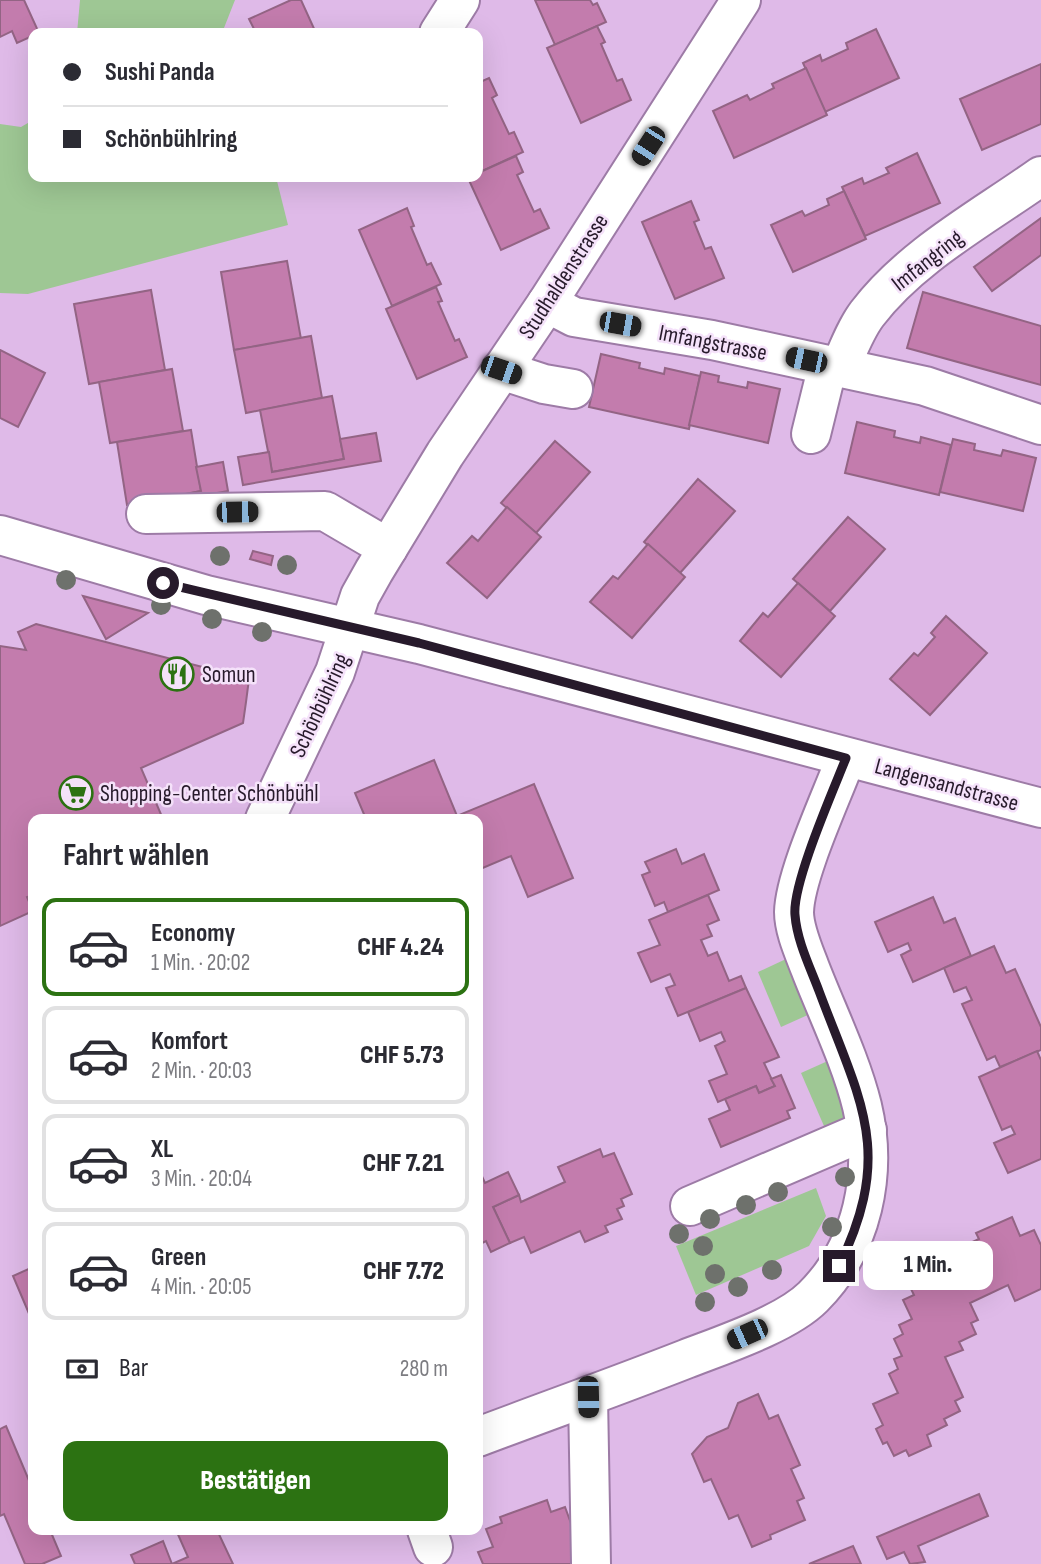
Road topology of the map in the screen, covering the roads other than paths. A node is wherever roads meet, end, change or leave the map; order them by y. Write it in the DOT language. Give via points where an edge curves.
graph roads {
  1 [pos="460,0"];
  2 [pos="741,0"];
  3 [pos="442,28"];
  4 [pos="1041,176"];
  5 [pos="547,303"];
  6 [pos="834,366"];
  7 [pos="501,370"];
  8 [pos="573,389"];
  9 [pos="1041,425"];
  10 [pos="811,434"];
  11 [pos="146,514"];
  12 [pos="0,536"];
  13 [pos="388,548"];
  14 [pos="352,629"];
  15 [pos="846,758"];
  16 [pos="1041,808"];
  17 [pos="267,814"];
  18 [pos="867,1130"];
  19 [pos="690,1206"];
  20 [pos="588,1397"];
  21 [pos="483,1435"];
  22 [pos="591,1564"];
  1 -- 3 [label="street"];
  2 -- 5 [label="street, Studhaldenstrasse"];
  4 -- 6 [label="street, Imfangring" via="886,292"];
  5 -- 6 [label="street, Imfangstrasse" via="574,317"];
  5 -- 7 [label="street, Studhaldenstrasse"];
  6 -- 9 [label="street, Imfangstrasse" via="925,386"];
  6 -- 10 [label="street, Imfangring"];
  7 -- 8 [label="street"];
  7 -- 13 [label="street, Studhaldenstrasse"];
  11 -- 13 [label="street" via="325,511"];
  12 -- 14 [label="street, Langensandstrasse" via="132,575"];
  13 -- 14 [label="street, Studhaldenstrasse" via="360,596"];
  14 -- 15 [label="street, Langensandstrasse"];
  14 -- 17 [label="street, Schönbühlring"];
  15 -- 16 [label="street, Langensandstrasse"];
  15 -- 18 [label="street" via="802,875 794,913 802,947 862,1103"];
  18 -- 19 [label="street"];
  18 -- 20 [label="street" via="868,1183 853,1236 839,1266 812,1298 736,1339"];
  20 -- 21 [label="street"];
  20 -- 22 [label="street"];
}
